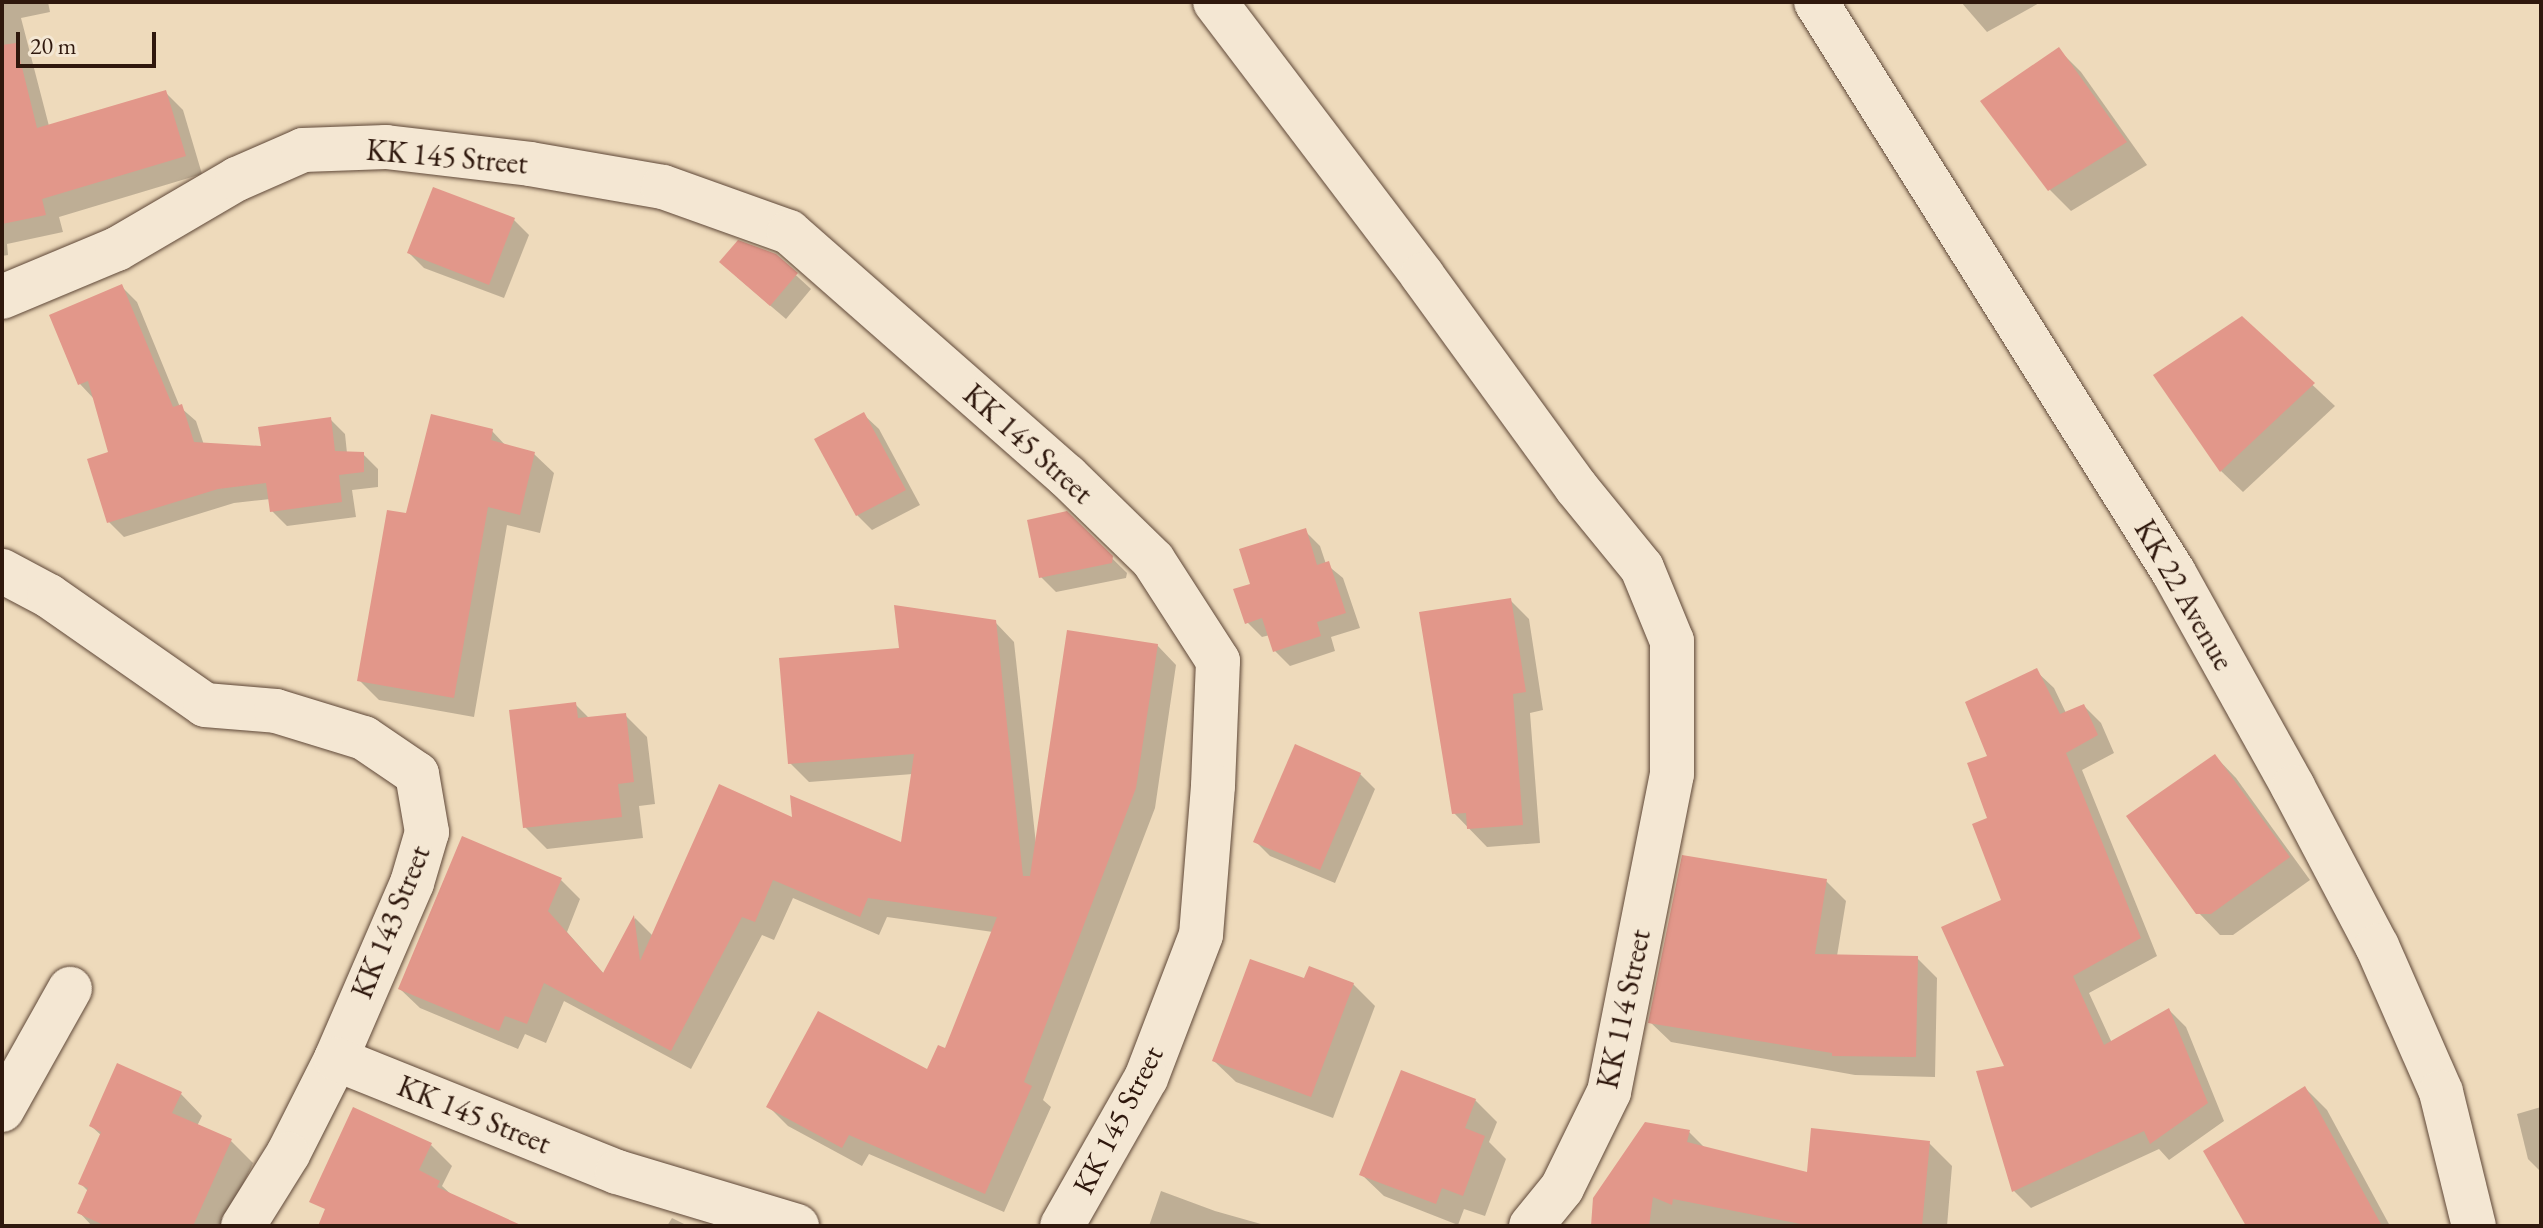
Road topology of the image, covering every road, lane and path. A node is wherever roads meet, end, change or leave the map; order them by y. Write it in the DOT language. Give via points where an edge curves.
graph roads {
  1 [pos="1215,2"];
  2 [pos="1816,2"];
  3 [pos="2,297"];
  4 [pos="2,571"];
  5 [pos="70,989"];
  6 [pos="336,1059"];
  7 [pos="2,1110"];
  8 [pos="243,1226"];
  9 [pos="797,1226"];
  10 [pos="1062,1226"];
  11 [pos="1531,1226"];
  12 [pos="2474,1226"];
  1 -- 11 [label="street, KK 114 Street" via="1642,568 1672,641 1672,774 1609,1092 1562,1188"];
  2 -- 12 [label="street, KK 22 Avenue" via="2174,573 2293,787 2377,946 2441,1092"];
  3 -- 10 [label="street, KK 145 Street" via="117,249 237,179 303,150 386,147 530,164 663,187 789,232 1067,476 1153,560 1218,661 1201,935 1146,1078"];
  4 -- 6 [label="street, KK 143 Street" via="49,596 205,705 276,711 364,738 417,774 427,832 412,883"];
  5 -- 7 [label="street"];
  6 -- 8 [label="street, KK 143 Street" via="288,1154"];
  6 -- 9 [label="street, KK 145 Street" via="617,1172"];
}
